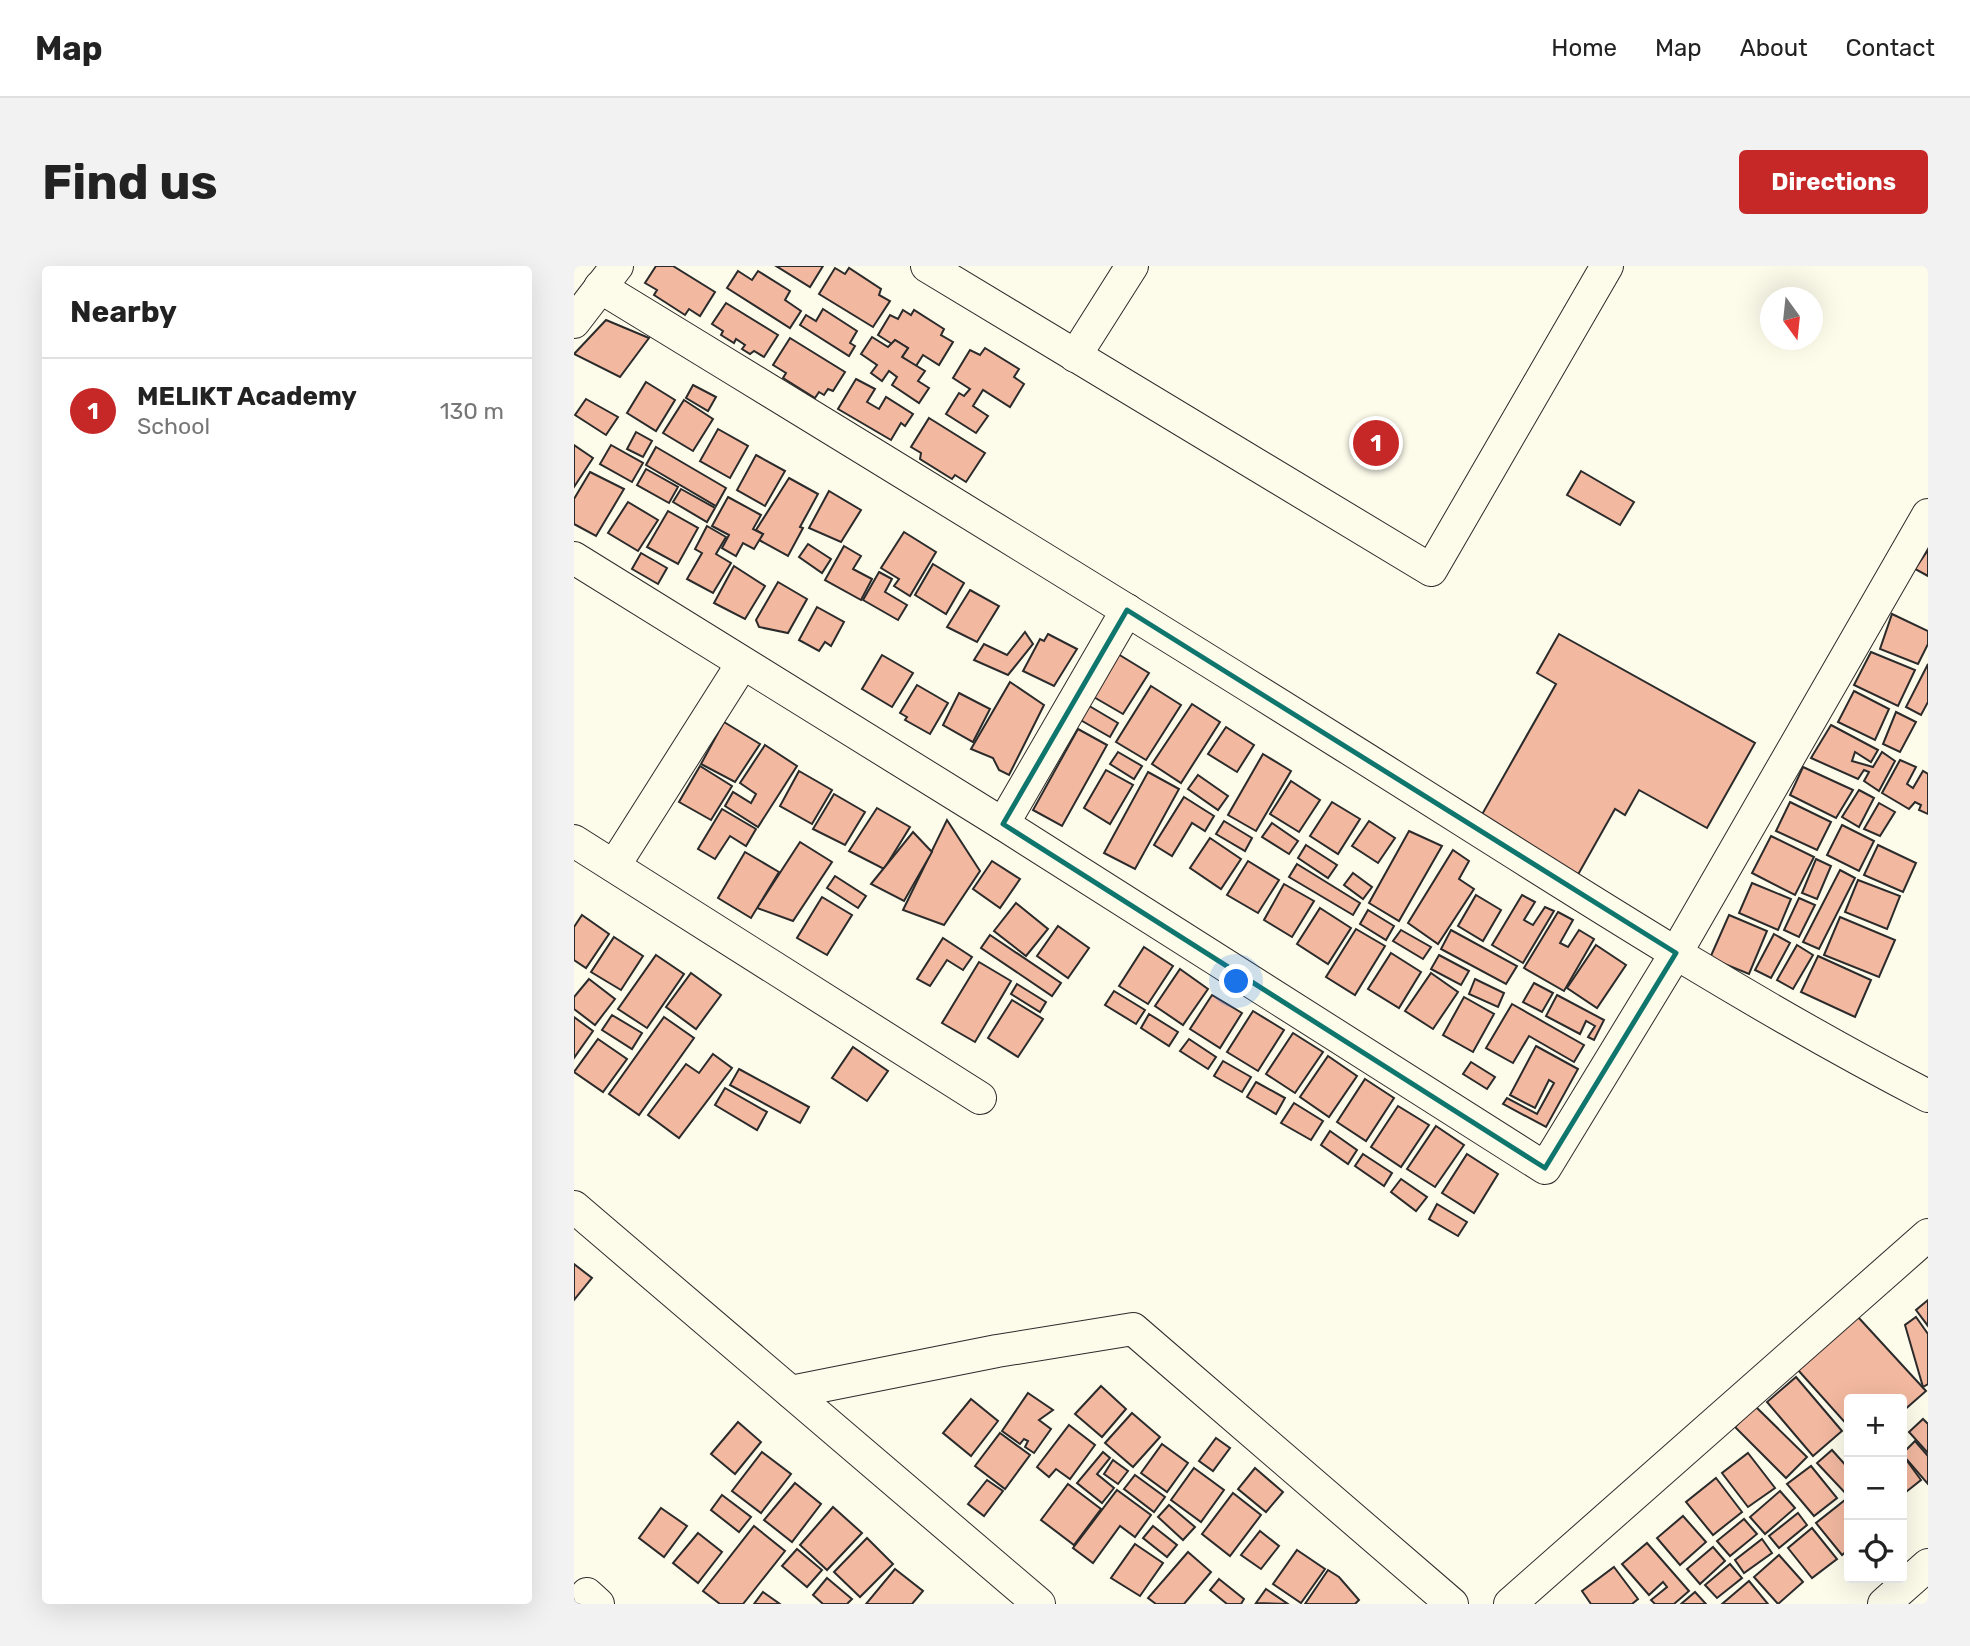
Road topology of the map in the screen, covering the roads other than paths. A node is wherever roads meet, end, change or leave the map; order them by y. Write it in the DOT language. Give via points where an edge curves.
graph roads {
  1 [pos="927,266"];
  2 [pos="1132,266"];
  3 [pos="1607,266"];
  4 [pos="609,276"];
  5 [pos="574,322"];
  6 [pos="1075,356"];
  7 [pos="1928,515"];
  8 [pos="574,558"];
  9 [pos="1127,610"];
  10 [pos="742,664"];
  11 [pos="1003,824"];
  12 [pos="574,841"];
  13 [pos="614,866"];
  14 [pos="1676,953"];
  15 [pos="1928,1096"];
  16 [pos="980,1098"];
  17 [pos="574,1207"];
  18 [pos="1928,1235"];
  19 [pos="791,1392"];
  20 [pos="1928,1565"];
  21 [pos="1039,1604"];
  22 [pos="1452,1604"];
  23 [pos="1510,1604"];
  24 [pos="1884,1604"];
  1 -- 6 [label="street"];
  2 -- 6 [label="street"];
  3 -- 6 [label="street" via="1431,570"];
  4 -- 5 [label="street"];
  4 -- 9 [label="street"];
  7 -- 14 [label="street"];
  8 -- 10 [label="street"];
  9 -- 11 [label="street"];
  9 -- 14 [label="street"];
  10 -- 11 [label="street"];
  10 -- 13 [label="street"];
  11 -- 14 [label="street" via="1545,1168"];
  12 -- 13 [label="street"];
  13 -- 16 [label="street"];
  14 -- 15 [label="street"];
  17 -- 19 [label="street"];
  18 -- 23 [label="street"];
  19 -- 21 [label="street"];
  19 -- 22 [label="street" via="1133,1329"];
  20 -- 24 [label="street"];
}
